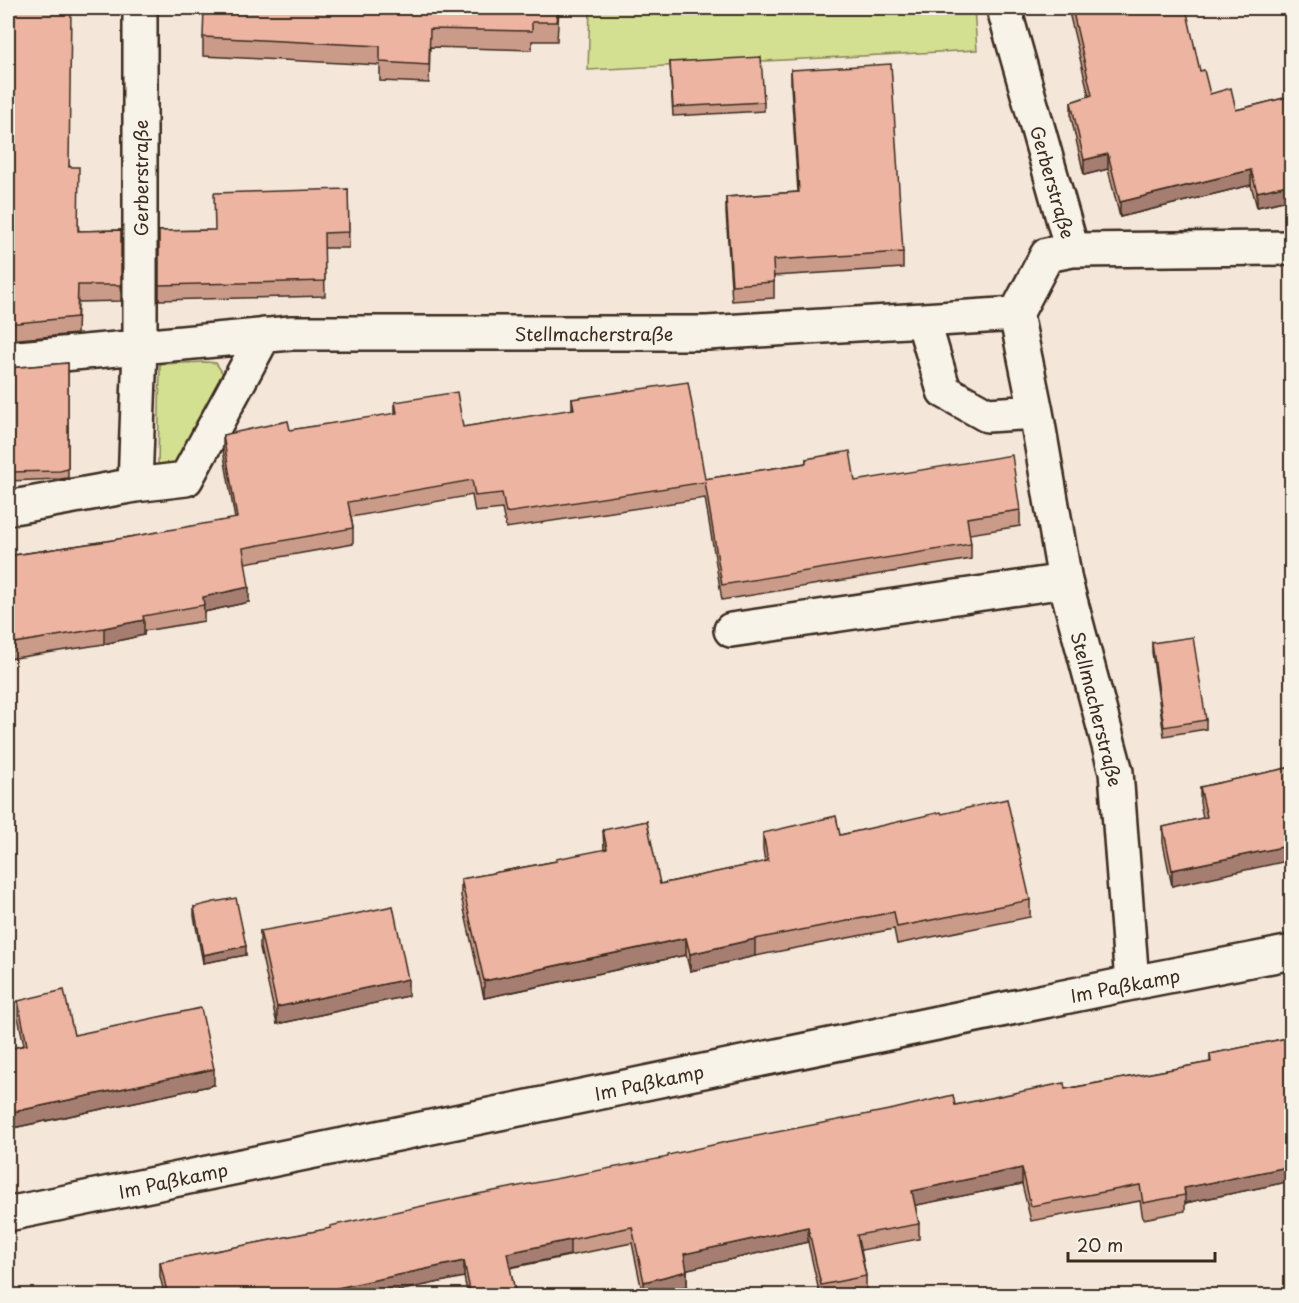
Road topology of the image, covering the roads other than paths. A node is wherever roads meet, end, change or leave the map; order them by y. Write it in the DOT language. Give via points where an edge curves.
graph roads {
  1 [pos="140,8"];
  2 [pos="1005,8"];
  3 [pos="1292,248"];
  4 [pos="1072,250"];
  5 [pos="1016,314"];
  6 [pos="923,320"];
  7 [pos="264,336"];
  8 [pos="140,348"];
  9 [pos="8,359"];
  10 [pos="1036,412"];
  11 [pos="135,485"];
  12 [pos="8,508"];
  13 [pos="1065,581"];
  14 [pos="731,630"];
  15 [pos="1292,952"];
  16 [pos="1132,983"];
  17 [pos="8,1214"];
  1 -- 8 [label="street, Gerberstraße"];
  2 -- 4 [label="street, Gerberstraße"];
  3 -- 4 [label="street, Gerberstraße"];
  4 -- 5 [label="street" via="1047,255"];
  5 -- 6 [label="street, Stellmacherstraße"];
  5 -- 10 [label="street, Stellmacherstraße"];
  6 -- 7 [label="street, Stellmacherstraße" via="707,333"];
  6 -- 10 [label="street" via="944,391 987,415"];
  7 -- 8 [label="street, Stellmacherstraße"];
  7 -- 11 [label="street" via="186,479"];
  8 -- 9 [label="street, Stellmacherstraße"];
  8 -- 11 [label="street"];
  10 -- 13 [label="street, Stellmacherstraße"];
  11 -- 12 [label="street"];
  13 -- 14 [label="street"];
  13 -- 16 [label="street, Stellmacherstraße" via="1116,772"];
  15 -- 16 [label="street, Im Paßkamp"];
  16 -- 17 [label="street, Im Paßkamp"];
}
